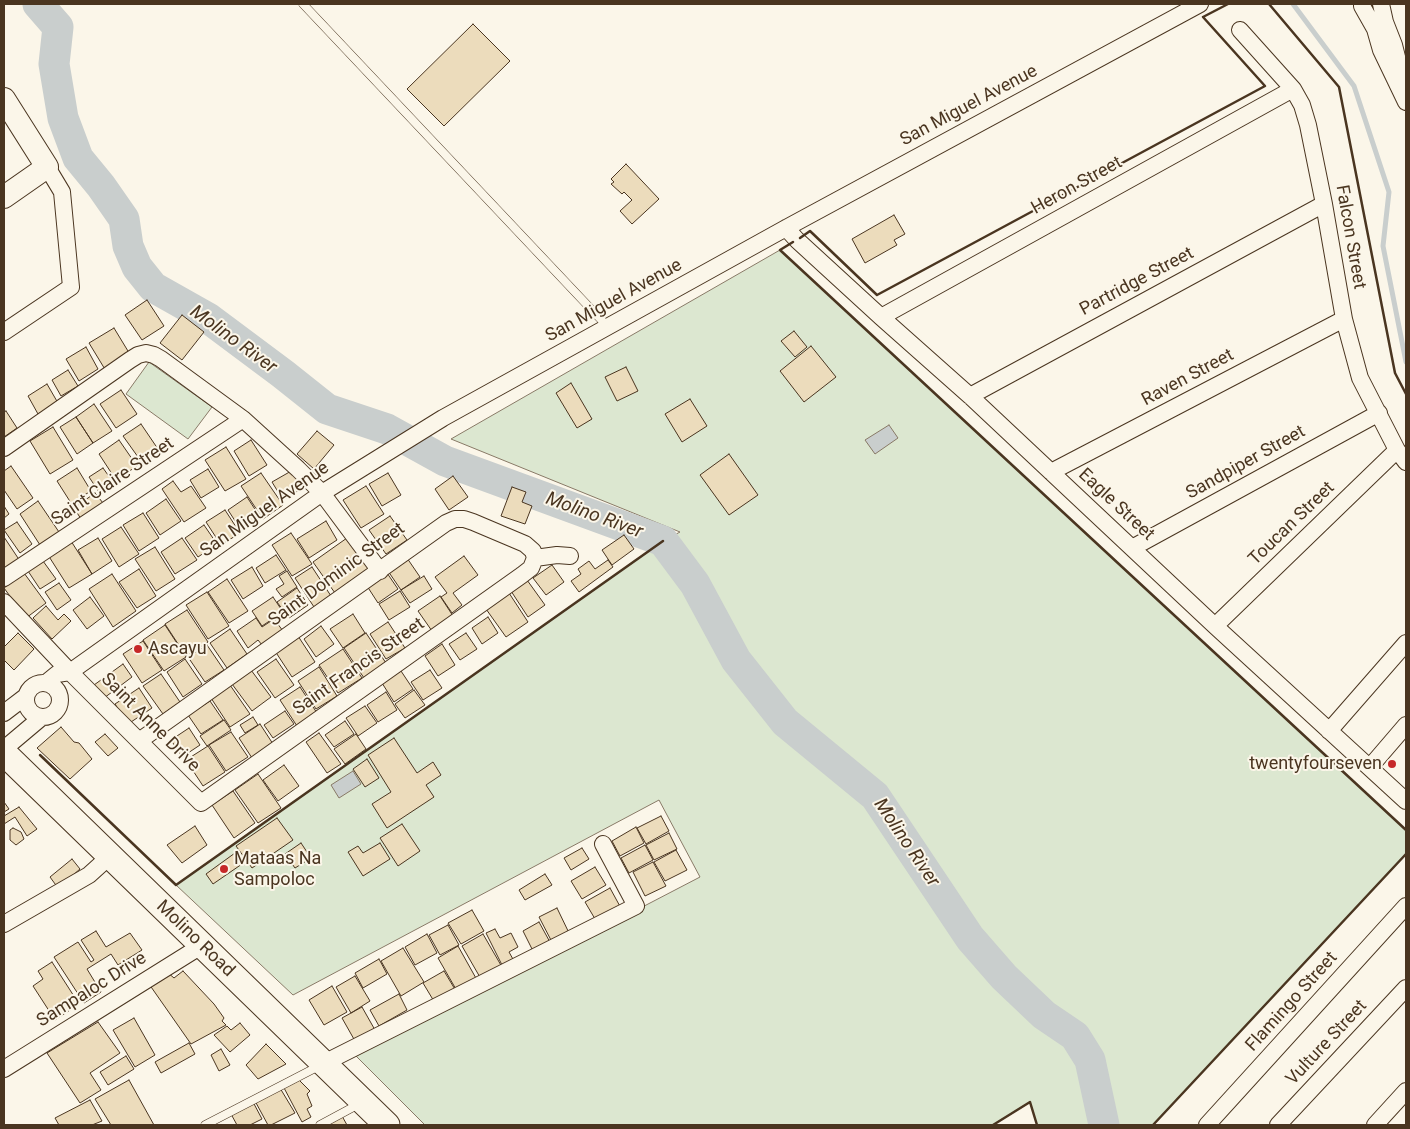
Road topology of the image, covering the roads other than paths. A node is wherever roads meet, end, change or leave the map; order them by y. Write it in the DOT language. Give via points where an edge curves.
graph roads {
  1 [pos="303,4"];
  2 [pos="1200,4"];
  3 [pos="1364,4"];
  4 [pos="1382,4"];
  5 [pos="1240,30"];
  6 [pos="1293,89"];
  7 [pos="1406,94"];
  8 [pos="4,99"];
  9 [pos="1406,102"];
  10 [pos="47,167"];
  11 [pos="4,197"];
  12 [pos="1324,204"];
  13 [pos="791,234"];
  14 [pos="881,318"];
  15 [pos="1344,319"];
  16 [pos="608,327"];
  17 [pos="4,332"];
  18 [pos="970,396"];
  19 [pos="1379,413"];
  20 [pos="244,419"];
  21 [pos="4,448"];
  22 [pos="1402,456"];
  23 [pos="1051,472"];
  24 [pos="322,492"];
  25 [pos="1132,548"];
  26 [pos="570,556"];
  27 [pos="535,558"];
  28 [pos="380,571"];
  29 [pos="4,578"];
  30 [pos="4,602"];
  31 [pos="1215,626"];
  32 [pos="1406,643"];
  33 [pos="70,672"];
  34 [pos="46,683"];
  35 [pos="59,694"];
  36 [pos="25,698"];
  37 [pos="4,713"];
  38 [pos="42,717"];
  39 [pos="1406,725"];
  40 [pos="1329,731"];
  41 [pos="139,741"];
  42 [pos="6,758"];
  43 [pos="1370,767"];
  44 [pos="1406,801"];
  45 [pos="201,804"];
  46 [pos="603,844"];
  47 [pos="110,856"];
  48 [pos="1406,906"];
  49 [pos="4,924"];
  50 [pos="201,946"];
  51 [pos="1406,988"];
  52 [pos="324,1064"];
  53 [pos="4,1069"];
  54 [pos="1406,1091"];
  55 [pos="363,1102"];
  56 [pos="1378,1124"];
  57 [pos="206,1125"];
  58 [pos="320,1125"];
  59 [pos="387,1125"];
  60 [pos="1207,1125"];
  61 [pos="1278,1125"];
  1 -- 16 [label="lane"];
  2 -- 13 [label="street, San Miguel Avenue"];
  3 -- 9 [label="street"];
  4 -- 7 [label="street"];
  5 -- 6 [label="street, Falcon Street"];
  6 -- 12 [label="street, Falcon Street" via="1308,126"];
  6 -- 14 [label="street, Heron Street"];
  8 -- 10 [label="street"];
  10 -- 11 [label="street"];
  10 -- 17 [label="street" via="62,192 71,287"];
  12 -- 15 [label="street, Falcon Street"];
  12 -- 18 [label="street, Partridge Street"];
  13 -- 14 [label="street, Eagle Street"];
  13 -- 16 [label="street, San Miguel Avenue"];
  14 -- 18 [label="street, Eagle Street"];
  15 -- 19 [label="street, Falcon Street" via="1360,378"];
  15 -- 23 [label="street, Raven Street"];
  16 -- 24 [label="street, San Miguel Avenue" via="442,418"];
  18 -- 23 [label="street, Eagle Street"];
  19 -- 22 [label="street, Falcon Street"];
  19 -- 25 [label="street, Sandpiper Street"];
  20 -- 21 [label="street" via="161,359 146,353 130,360"];
  20 -- 24 [label="street"];
  20 -- 29 [label="street, Saint Claire Street"];
  22 -- 31 [label="street, Toucan Street"];
  23 -- 25 [label="street, Eagle Street"];
  24 -- 28 [label="street"];
  24 -- 33 [label="street, San Miguel Avenue"];
  25 -- 31 [label="street, Eagle Street"];
  26 -- 27 [label="street"];
  27 -- 28 [label="street, Saint Dominic Street" via="525,544 473,522 455,519 436,529"];
  27 -- 45 [label="street, Saint Francis Street" via="531,568 522,575"];
  28 -- 41 [label="street, Saint Dominic Street"];
  30 -- 33 [label="street, Saint Anne Drive"];
  31 -- 40 [label="street, Eagle Street"];
  32 -- 40 [label="street"];
  33 -- 34 [label="street, San Miguel Avenue" via="57,674"];
  33 -- 35 [label="street, San Miguel Avenue" via="67,686"];
  33 -- 41 [label="street, Saint Anne Drive"];
  34 -- 35 [label="street" via="56,688"];
  34 -- 36 [label="street" via="30,688"];
  35 -- 38 [label="street" via="57,710"];
  36 -- 37 [label="street"];
  36 -- 38 [label="street" via="28,709"];
  38 -- 42 [label="street"];
  39 -- 43 [label="street"];
  40 -- 43 [label="street, Eagle Street"];
  41 -- 45 [label="street, Saint Anne Drive"];
  42 -- 47 [label="main road, Molino Road"];
  43 -- 44 [label="street, Eagle Street"];
  46 -- 52 [label="street" via="636,906"];
  47 -- 49 [label="street" via="89,875"];
  47 -- 50 [label="main road, Molino Road"];
  48 -- 60 [label="street, Flamingo Street"];
  50 -- 52 [label="main road, Molino Road"];
  50 -- 53 [label="street, Sampaloc Drive"];
  51 -- 61 [label="street, Vulture Street"];
  52 -- 55 [label="main road, Molino Road"];
  52 -- 57 [label="lane"];
  54 -- 56 [label="street"];
  55 -- 58 [label="lane"];
  55 -- 59 [label="main road, Molino Road"];
}
